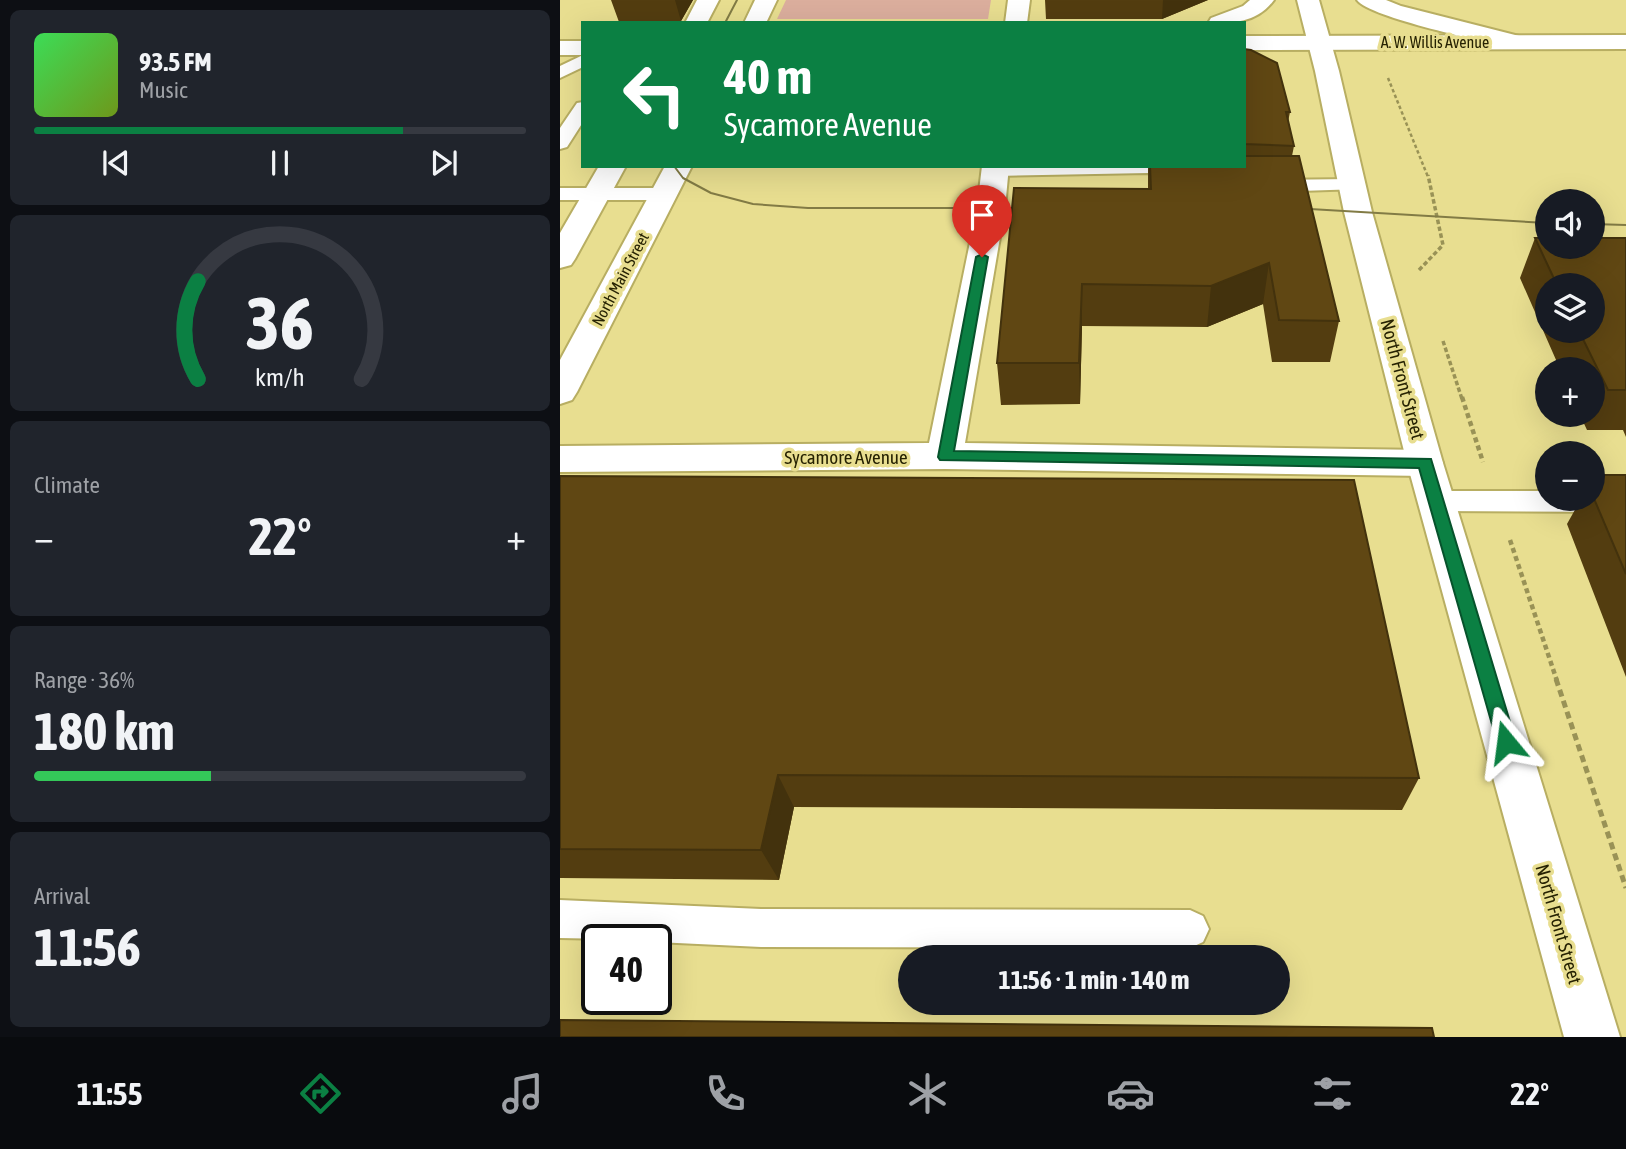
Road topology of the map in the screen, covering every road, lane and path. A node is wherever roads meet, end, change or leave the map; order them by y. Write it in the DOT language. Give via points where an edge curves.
graph roads {
  1 [pos="708,0"];
  2 [pos="766,0"];
  3 [pos="1019,0"];
  4 [pos="1263,0"];
  5 [pos="1308,0"];
  6 [pos="1368,0"];
  7 [pos="697,21"];
  8 [pos="756,21"];
  9 [pos="1016,21"];
  10 [pos="1224,21"];
  11 [pos="1515,42"];
  12 [pos="1626,42"];
  13 [pos="1246,43"];
  14 [pos="1320,43"];
  15 [pos="560,48"];
  16 [pos="581,48"];
  17 [pos="581,62"];
  18 [pos="560,73"];
  19 [pos="581,110"];
  20 [pos="560,143"];
  21 [pos="612,168"];
  22 [pos="678,168"];
  23 [pos="995,168"];
  24 [pos="1117,168"];
  25 [pos="1155,168"];
  26 [pos="1205,184"];
  27 [pos="1253,186"];
  28 [pos="1353,186"];
  29 [pos="560,194"];
  30 [pos="597,194"];
  31 [pos="664,194"];
  32 [pos="560,259"];
  33 [pos="560,392"];
  34 [pos="945,457"];
  35 [pos="560,459"];
  36 [pos="1426,463"];
  37 [pos="1436,501"];
  38 [pos="1626,502"];
  39 [pos="560,919"];
  40 [pos="1190,929"];
  41 [pos="1592,1037"];
  1 -- 7 [label="street"];
  2 -- 8 [label="street"];
  3 -- 9 [label="street"];
  4 -- 10 [label="street" via="1251,11"];
  5 -- 14 [label="street, North Front Street"];
  6 -- 11 [label="street"];
  11 -- 12 [label="street, A. W. Willis Avenue"];
  11 -- 14 [label="street, A. W. Willis Avenue"];
  13 -- 14 [label="street, A. W. Willis Avenue"];
  14 -- 28 [label="street, North Front Street"];
  15 -- 16 [label="street"];
  17 -- 18 [label="lane"];
  19 -- 20 [label="lane"];
  21 -- 30 [label="street"];
  22 -- 31 [label="street, North Main Street"];
  23 -- 24 [label="lane"];
  23 -- 34 [label="street"];
  25 -- 26 [label="lane" via="1163,176"];
  27 -- 28 [label="lane"];
  28 -- 36 [label="street, North Front Street"];
  29 -- 30 [label="lane"];
  30 -- 31 [label="lane"];
  30 -- 32 [label="street"];
  31 -- 33 [label="street, North Main Street"];
  34 -- 35 [label="street, Sycamore Avenue"];
  34 -- 36 [label="street, Sycamore Avenue"];
  36 -- 37 [label="street, North Front Street"];
  37 -- 38 [label="lane"];
  37 -- 41 [label="street, North Front Street"];
  39 -- 40 [label="lane" via="761,928"];
}
